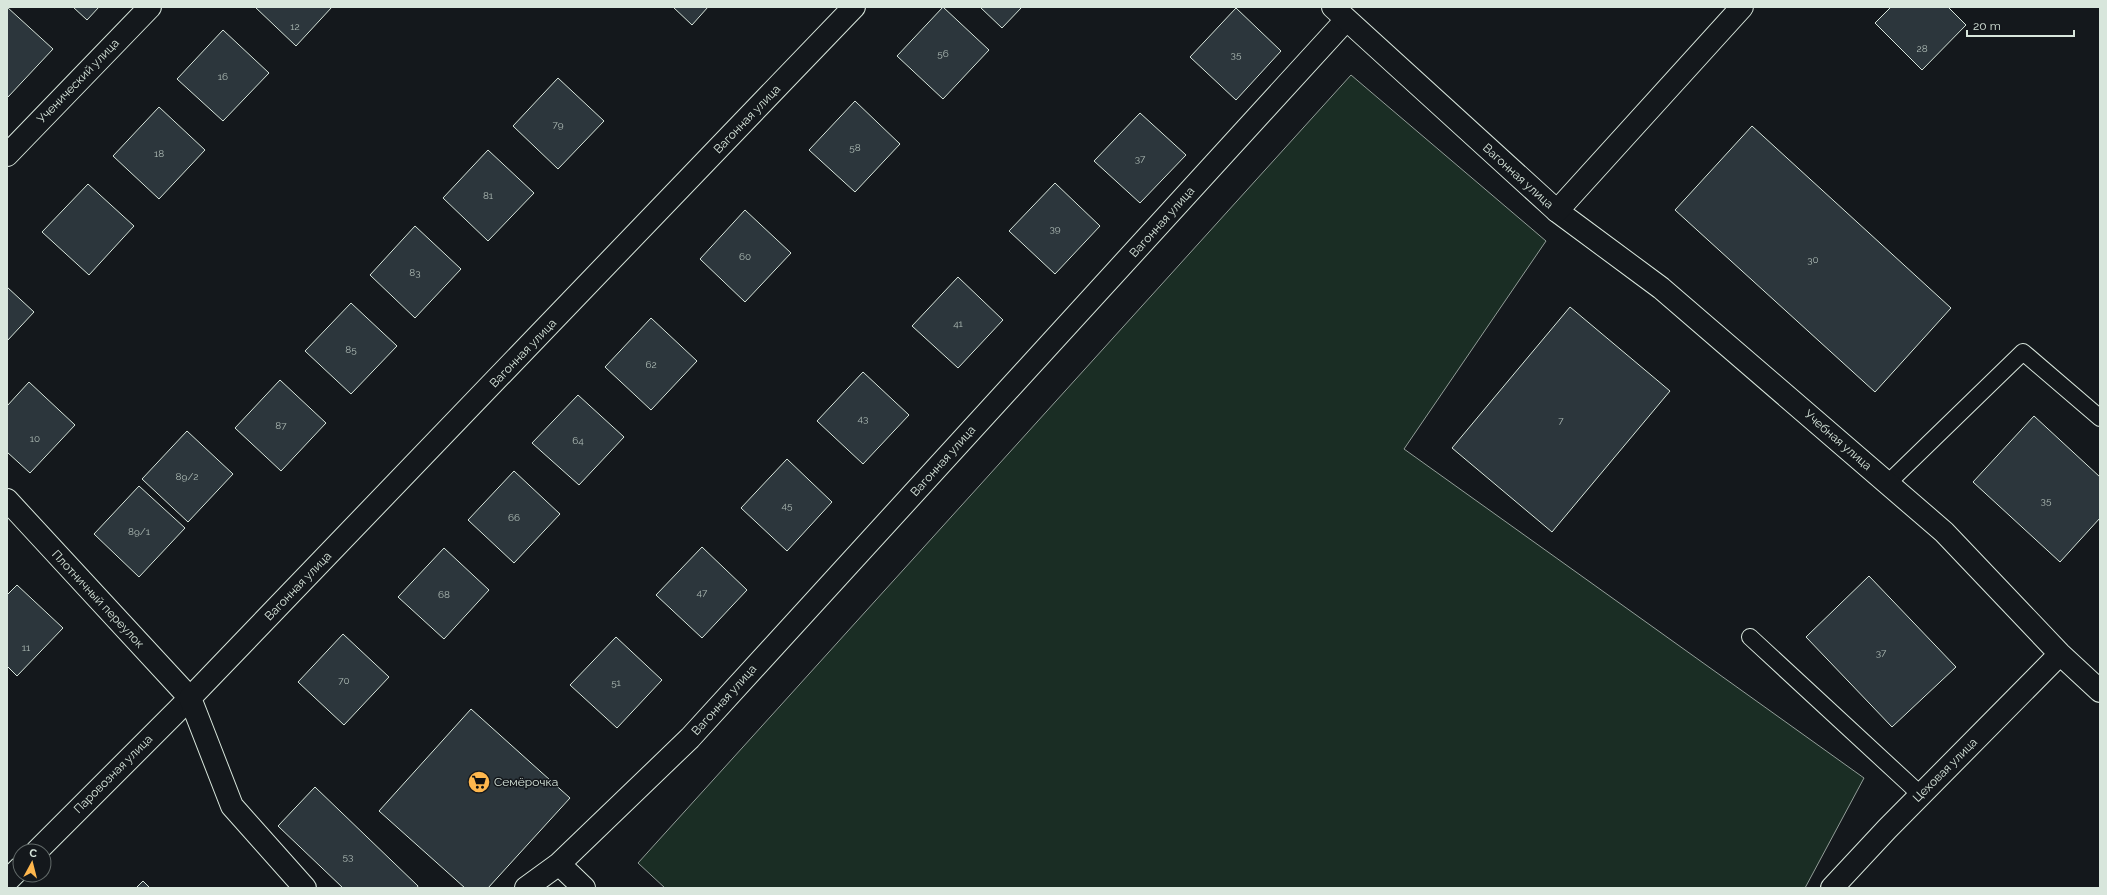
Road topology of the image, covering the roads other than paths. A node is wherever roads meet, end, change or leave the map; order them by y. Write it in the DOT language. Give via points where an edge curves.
graph roads {
  1 [pos="150,7"];
  2 [pos="854,7"];
  3 [pos="1742,7"];
  4 [pos="1340,14"];
  5 [pos="7,154"];
  6 [pos="1557,211"];
  7 [pos="2100,418"];
  8 [pos="1888,483"];
  9 [pos="7,500"];
  10 [pos="1750,637"];
  11 [pos="2060,654"];
  12 [pos="2099,689"];
  13 [pos="190,698"];
  14 [pos="1921,795"];
  15 [pos="45,843"];
  16 [pos="559,864"];
  17 [pos="305,888"];
  18 [pos="526,888"];
  19 [pos="584,888"];
  20 [pos="1832,888"];
  1 -- 5 [label="street, Ученический улица"];
  2 -- 13 [label="street, Вагонная улица"];
  3 -- 6 [label="street, Вагонная улица"];
  4 -- 6 [label="street, Вагонная улица"];
  4 -- 16 [label="street, Вагонная улица" via="690,738"];
  6 -- 8 [label="street, Учебная улица" via="1661,288"];
  7 -- 8 [label="lane" via="2023,352"];
  8 -- 11 [label="street, Учебная улица" via="1944,532"];
  9 -- 13 [label="street, Плотничный переулок"];
  10 -- 14 [label="lane"];
  11 -- 12 [label="street, Учебная улица"];
  11 -- 14 [label="street, Цеховая улица"];
  13 -- 15 [label="street, Паровозная улица"];
  13 -- 17 [label="street" via="232,806"];
  14 -- 20 [label="street, Цеховая улица"];
  16 -- 18 [label="street, Вагонная улица"];
  16 -- 19 [label="street"];
}
